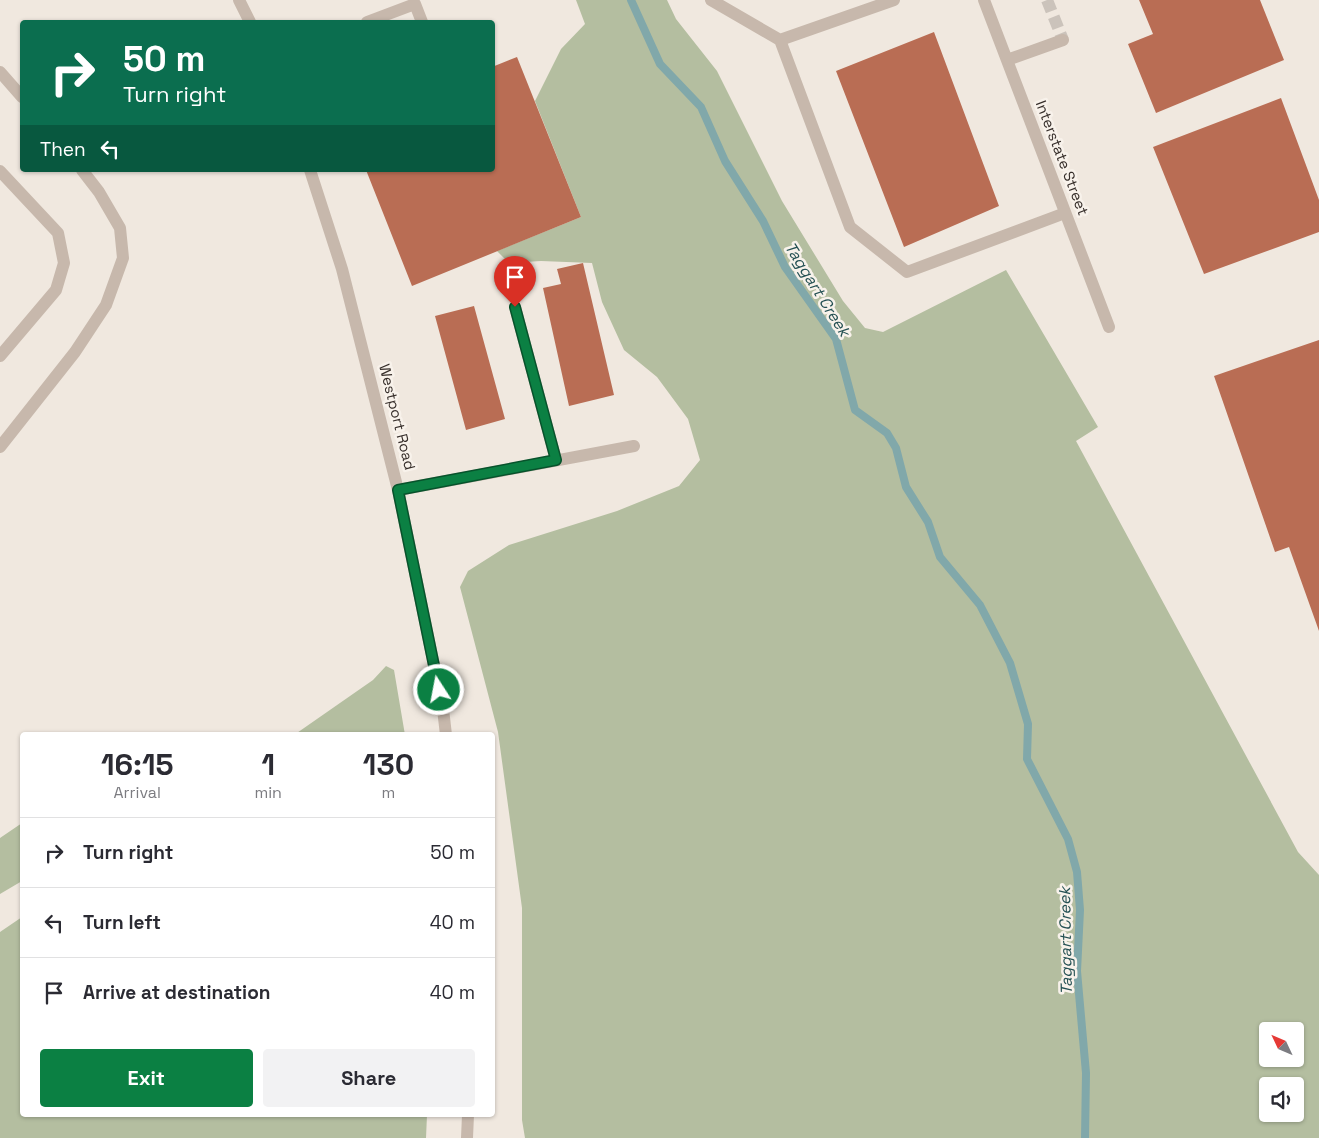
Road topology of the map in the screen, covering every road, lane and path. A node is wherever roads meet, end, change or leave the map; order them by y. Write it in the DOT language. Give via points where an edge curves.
graph roads {
  1 [pos="239,0"];
  2 [pos="711,0"];
  3 [pos="894,0"];
  4 [pos="984,0"];
  5 [pos="249,20"];
  6 [pos="372,20"];
  7 [pos="421,20"];
  8 [pos="780,40"];
  9 [pos="1063,40"];
  10 [pos="1007,60"];
  11 [pos="0,72"];
  12 [pos="20,95"];
  13 [pos="0,171"];
  14 [pos="84,172"];
  15 [pos="311,172"];
  16 [pos="1066,213"];
  17 [pos="515,307"];
  18 [pos="1109,328"];
  19 [pos="0,356"];
  20 [pos="634,446"];
  21 [pos="0,447"];
  22 [pos="556,460"];
  23 [pos="398,490"];
  24 [pos="446,732"];
  25 [pos="468,1117"];
  26 [pos="467,1138"];
  1 -- 5 [label="street"];
  2 -- 8 [label="street"];
  3 -- 8 [label="street"];
  4 -- 10 [label="street, Interstate Street"];
  6 -- 7 [label="street" via="415,4"];
  8 -- 16 [label="street" via="850,227 907,272"];
  9 -- 10 [label="street"];
  10 -- 16 [label="street, Interstate Street"];
  11 -- 12 [label="street"];
  13 -- 19 [label="street" via="58,232 64,263 56,290"];
  14 -- 21 [label="street" via="120,228 123,258 106,305 75,352"];
  15 -- 23 [label="street, Westport Road" via="342,269"];
  16 -- 18 [label="street, Interstate Street"];
  17 -- 22 [label="street"];
  20 -- 22 [label="street"];
  22 -- 23 [label="street"];
  23 -- 24 [label="street, Westport Road"];
  25 -- 26 [label="street"];
}
